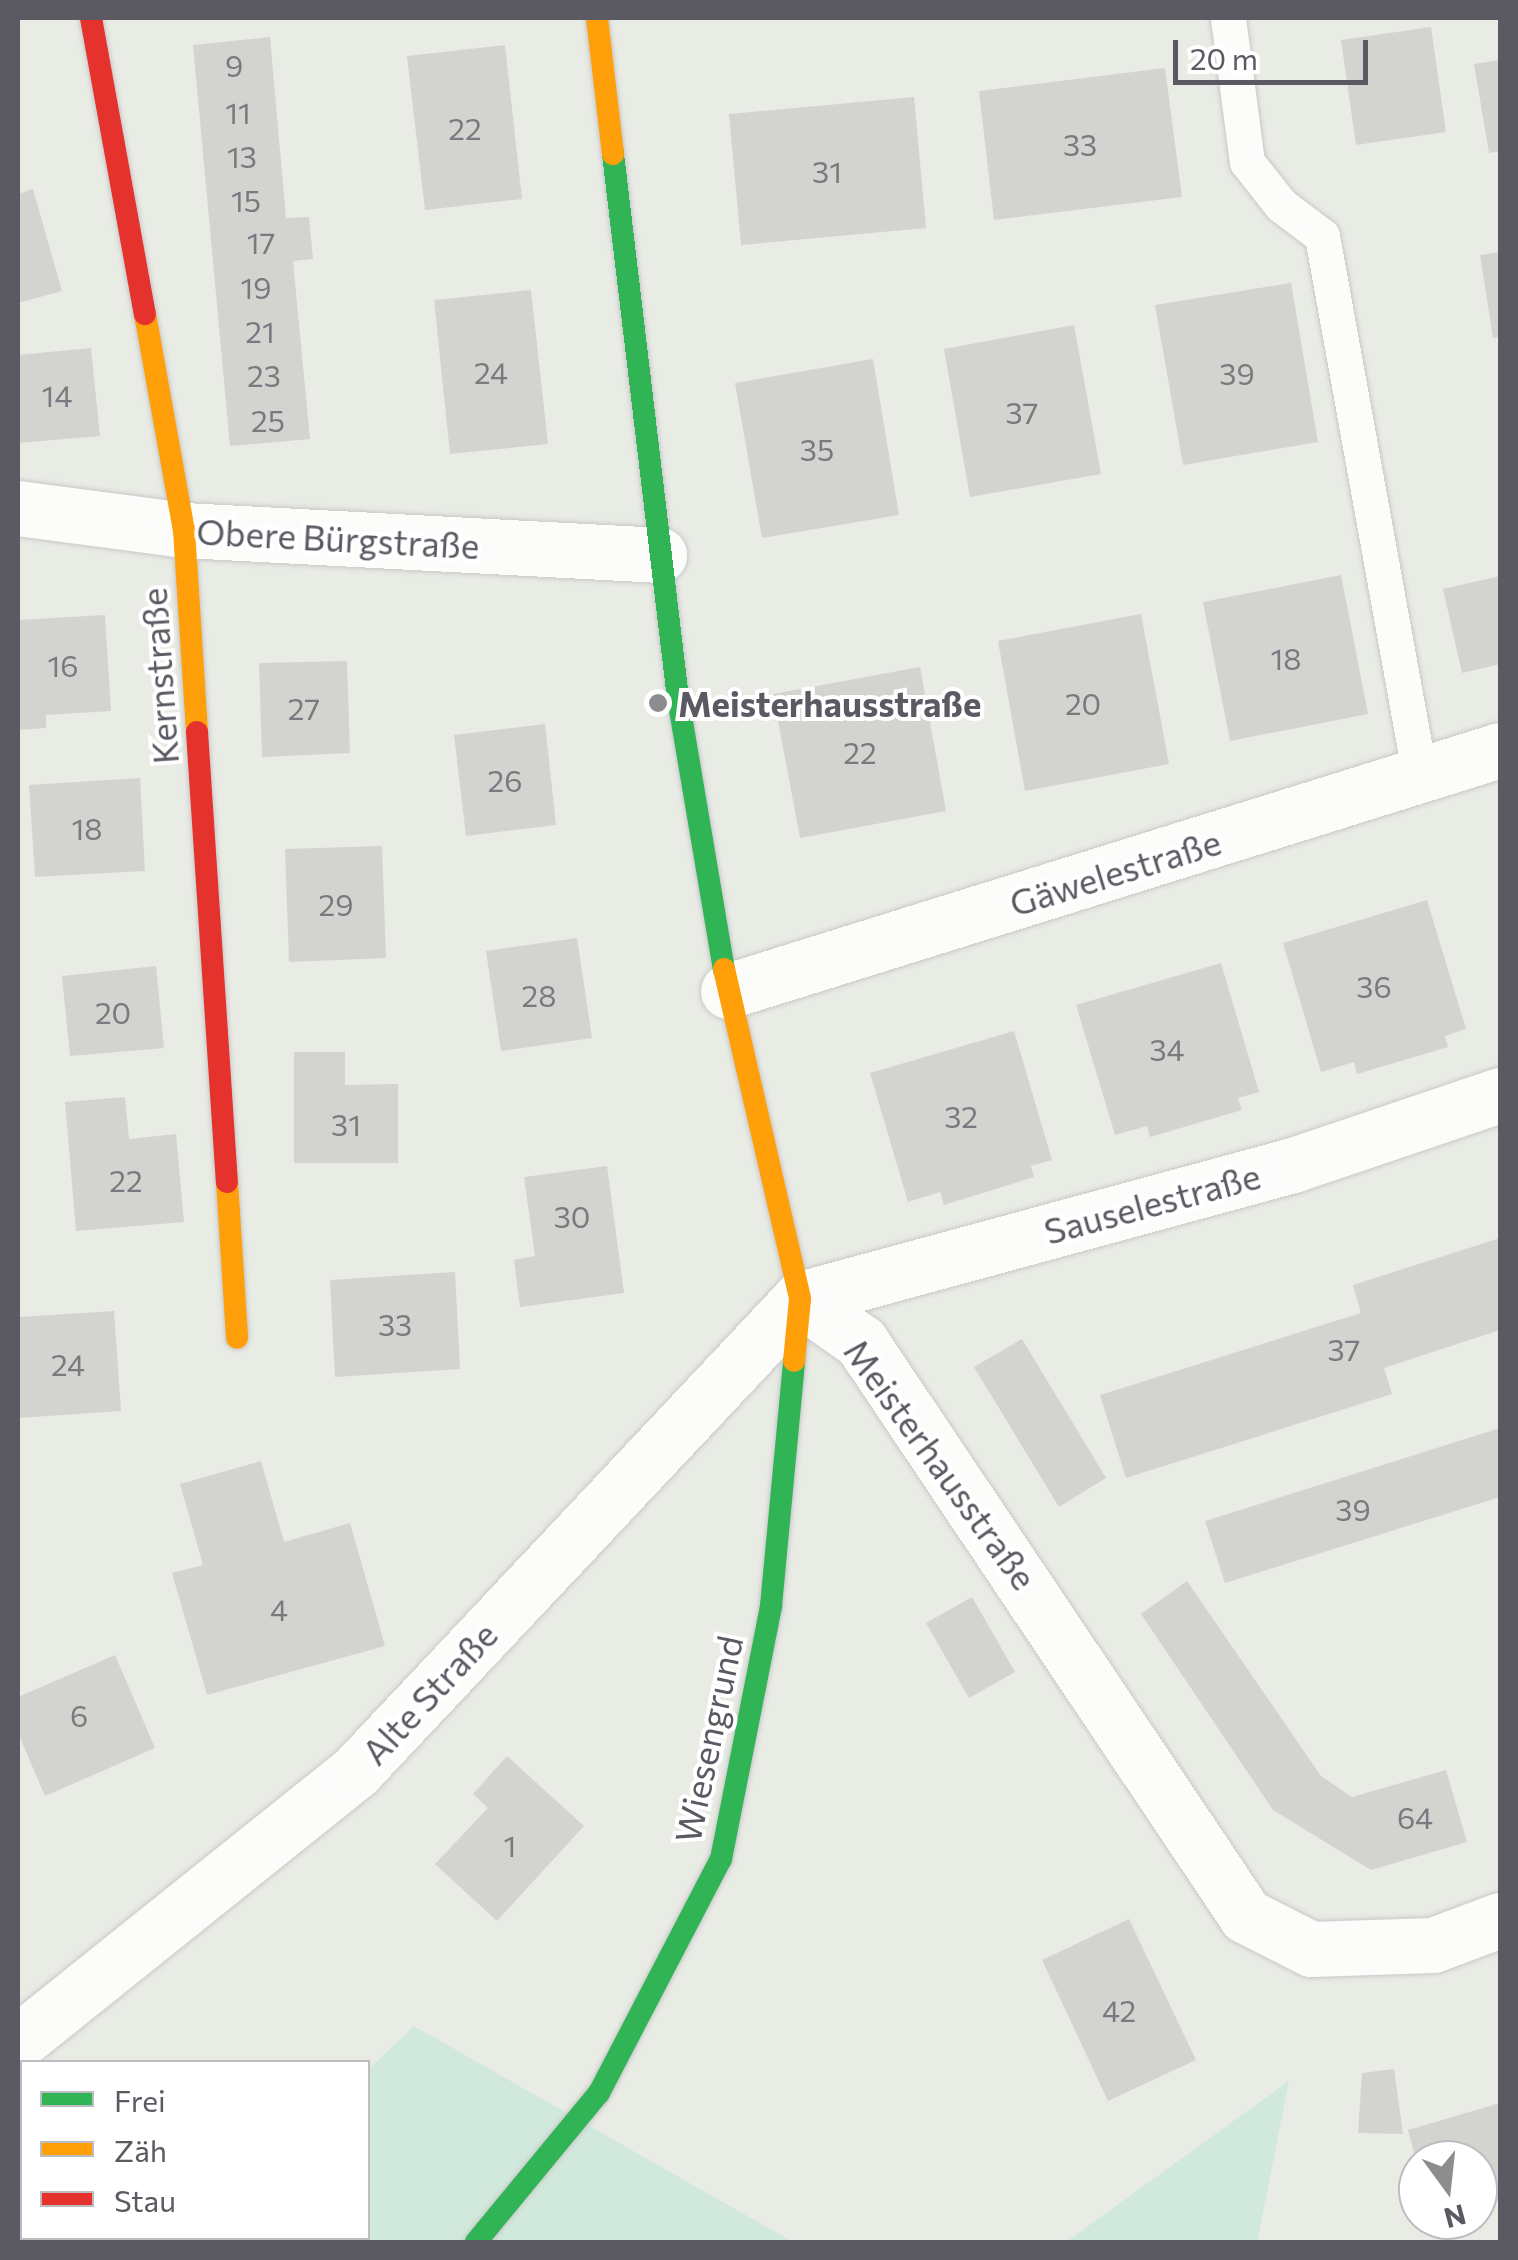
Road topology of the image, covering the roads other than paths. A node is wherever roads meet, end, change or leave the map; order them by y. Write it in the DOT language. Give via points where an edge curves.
graph roads {
  1 [pos="91,18"];
  2 [pos="597,18"];
  3 [pos="1228,18"];
  4 [pos="18,508"];
  5 [pos="184,530"];
  6 [pos="659,554"];
  7 [pos="1500,750"];
  8 [pos="1429,774"];
  9 [pos="728,991"];
  10 [pos="1500,1095"];
  11 [pos="800,1299"];
  12 [pos="237,1338"];
  13 [pos="1500,1920"];
  14 [pos="18,2042"];
  15 [pos="476,2242"];
  1 -- 5 [label="street, Kernstraße"];
  2 -- 6 [label="street"];
  3 -- 8 [label="lane" via="1247,162 1280,205 1322,236"];
  4 -- 5 [label="street, Obere Bürgstraße"];
  5 -- 6 [label="street, Obere Bürgstraße"];
  5 -- 12 [label="street, Kernstraße"];
  6 -- 9 [label="street"];
  7 -- 8 [label="street, Gäwelestraße"];
  8 -- 9 [label="street, Gäwelestraße"];
  9 -- 11 [label="street"];
  10 -- 11 [label="street, Sauselestraße" via="1293,1165"];
  11 -- 13 [label="street, Meisterhausstraße" via="862,1342 1246,1916 1311,1949 1433,1945"];
  11 -- 14 [label="street, Alte Straße" via="357,1770"];
  11 -- 15 [label="street, Wiesengrund" via="771,1606 721,1859 600,2094"];
}
